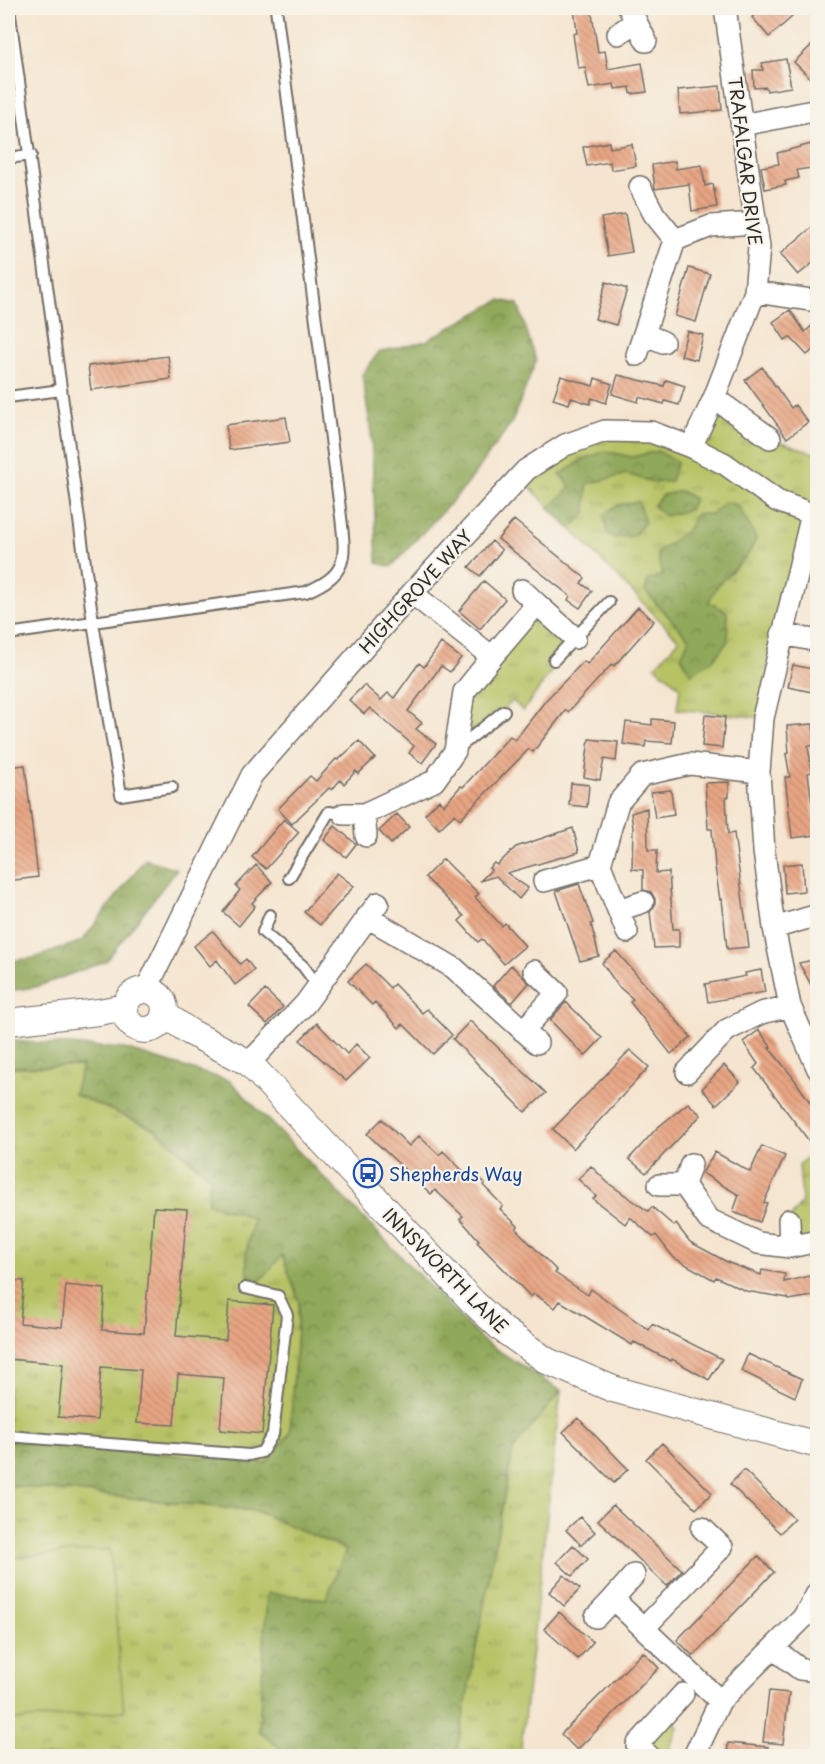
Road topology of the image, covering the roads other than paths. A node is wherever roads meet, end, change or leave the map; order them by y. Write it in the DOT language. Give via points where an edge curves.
graph roads {
  1 [pos="9,8"];
  2 [pos="276,8"];
  3 [pos="725,8"];
  4 [pos="633,14"];
  5 [pos="618,34"];
  6 [pos="646,41"];
  7 [pos="818,110"];
  8 [pos="742,125"];
  9 [pos="31,155"];
  10 [pos="8,158"];
  11 [pos="640,187"];
  12 [pos="756,223"];
  13 [pos="675,240"];
  14 [pos="755,292"];
  15 [pos="818,301"];
  16 [pos="638,355"];
  17 [pos="61,390"];
  18 [pos="8,397"];
  19 [pos="714,398"];
  20 [pos="770,438"];
  21 [pos="691,447"];
  22 [pos="815,514"];
  23 [pos="522,590"];
  24 [pos="412,593"];
  25 [pos="609,602"];
  26 [pos="537,604"];
  27 [pos="93,622"];
  28 [pos="8,634"];
  29 [pos="782,634"];
  30 [pos="574,638"];
  31 [pos="818,641"];
  32 [pos="492,657"];
  33 [pos="554,660"];
  34 [pos="504,711"];
  35 [pos="455,751"];
  36 [pos="759,772"];
  37 [pos="172,787"];
  38 [pos="354,814"];
  39 [pos="366,836"];
  40 [pos="600,865"];
  41 [pos="289,878"];
  42 [pos="544,881"];
  43 [pos="643,902"];
  44 [pos="618,910"];
  45 [pos="270,915"];
  46 [pos="818,915"];
  47 [pos="774,928"];
  48 [pos="627,932"];
  49 [pos="534,971"];
  50 [pos="318,986"];
  51 [pos="146,990"];
  52 [pos="790,1006"];
  53 [pos="125,1007"];
  54 [pos="164,1014"];
  55 [pos="8,1022"];
  56 [pos="249,1063"];
  57 [pos="818,1069"];
  58 [pos="687,1072"];
  59 [pos="691,1164"];
  60 [pos="659,1185"];
  61 [pos="684,1185"];
  62 [pos="789,1220"];
  63 [pos="818,1241"];
  64 [pos="790,1247"];
  65 [pos="245,1288"];
  66 [pos="8,1436"];
  67 [pos="818,1446"];
  68 [pos="702,1528"];
  69 [pos="634,1575"];
  70 [pos="818,1592"];
  71 [pos="613,1599"];
  72 [pos="596,1617"];
  73 [pos="644,1628"];
  74 [pos="773,1648"];
  75 [pos="818,1671"];
  76 [pos="682,1694"];
  77 [pos="720,1701"];
  78 [pos="649,1756"];
  79 [pos="694,1756"];
  1 -- 9 [label="lane"];
  2 -- 27 [label="lane" via="341,517 341,567 330,582 306,592"];
  3 -- 8 [label="street, TRAFALGAR DRIVE"];
  4 -- 5 [label="street"];
  4 -- 6 [label="street"];
  7 -- 8 [label="street"];
  8 -- 12 [label="street, TRAFALGAR DRIVE"];
  9 -- 10 [label="lane"];
  9 -- 17 [label="lane"];
  11 -- 13 [label="street" via="654,214"];
  12 -- 13 [label="street" via="711,226"];
  12 -- 14 [label="street, TRAFALGAR DRIVE" via="759,247"];
  13 -- 16 [label="street" via="654,338"];
  14 -- 15 [label="street"];
  14 -- 19 [label="street, TRAFALGAR DRIVE"];
  17 -- 18 [label="lane"];
  17 -- 27 [label="lane"];
  19 -- 20 [label="street"];
  19 -- 21 [label="street, TRAFALGAR DRIVE"];
  21 -- 22 [label="street, HIGHGROVE WAY" via="725,464 777,501"];
  21 -- 24 [label="street, HIGHGROVE WAY" via="651,432 605,430 565,445 526,470"];
  22 -- 29 [label="street"];
  23 -- 26 [label="street"];
  24 -- 32 [label="street"];
  24 -- 51 [label="street, HIGHGROVE WAY" via="252,775"];
  25 -- 30 [label="lane"];
  26 -- 30 [label="street"];
  26 -- 32 [label="street"];
  27 -- 28 [label="lane"];
  27 -- 37 [label="lane" via="121,795"];
  29 -- 31 [label="street"];
  29 -- 36 [label="street" via="763,718"];
  30 -- 33 [label="lane"];
  32 -- 35 [label="street" via="464,692"];
  34 -- 35 [label="lane"];
  35 -- 38 [label="street" via="434,781"];
  36 -- 40 [label="street" via="690,764 642,775 618,803"];
  36 -- 47 [label="street"];
  38 -- 39 [label="street"];
  38 -- 41 [label="lane" via="329,812"];
  40 -- 42 [label="street"];
  40 -- 44 [label="street"];
  43 -- 44 [label="street"];
  44 -- 48 [label="street"];
  45 -- 50 [label="lane" via="263,932 303,966"];
  46 -- 47 [label="street"];
  47 -- 52 [label="street"];
  49 -- 50 [label="street" via="557,993 530,1037 454,968 372,910"];
  50 -- 56 [label="street"];
  51 -- 53 [label="street" via="132,995"];
  51 -- 54 [label="street" via="159,996"];
  52 -- 57 [label="street"];
  52 -- 58 [label="street" via="720,1026"];
  53 -- 54 [label="street" via="130,1023 144,1029 157,1025"];
  53 -- 55 [label="street"];
  54 -- 56 [label="street, INNSWORTH LANE"];
  56 -- 67 [label="street, INNSWORTH LANE" via="473,1302 502,1329 547,1361 612,1389"];
  59 -- 61 [label="street"];
  60 -- 61 [label="street"];
  61 -- 64 [label="street" via="708,1219 758,1243"];
  62 -- 64 [label="street"];
  63 -- 64 [label="street"];
  65 -- 66 [label="lane" via="278,1296 287,1315 273,1434 262,1452 249,1455"];
  68 -- 73 [label="street" via="722,1547"];
  69 -- 71 [label="street"];
  70 -- 74 [label="street" via="803,1618"];
  71 -- 72 [label="street"];
  71 -- 73 [label="street"];
  73 -- 77 [label="street"];
  74 -- 75 [label="street" via="800,1670"];
  74 -- 77 [label="street"];
  76 -- 78 [label="street" via="637,1745"];
  77 -- 79 [label="street"];
}
